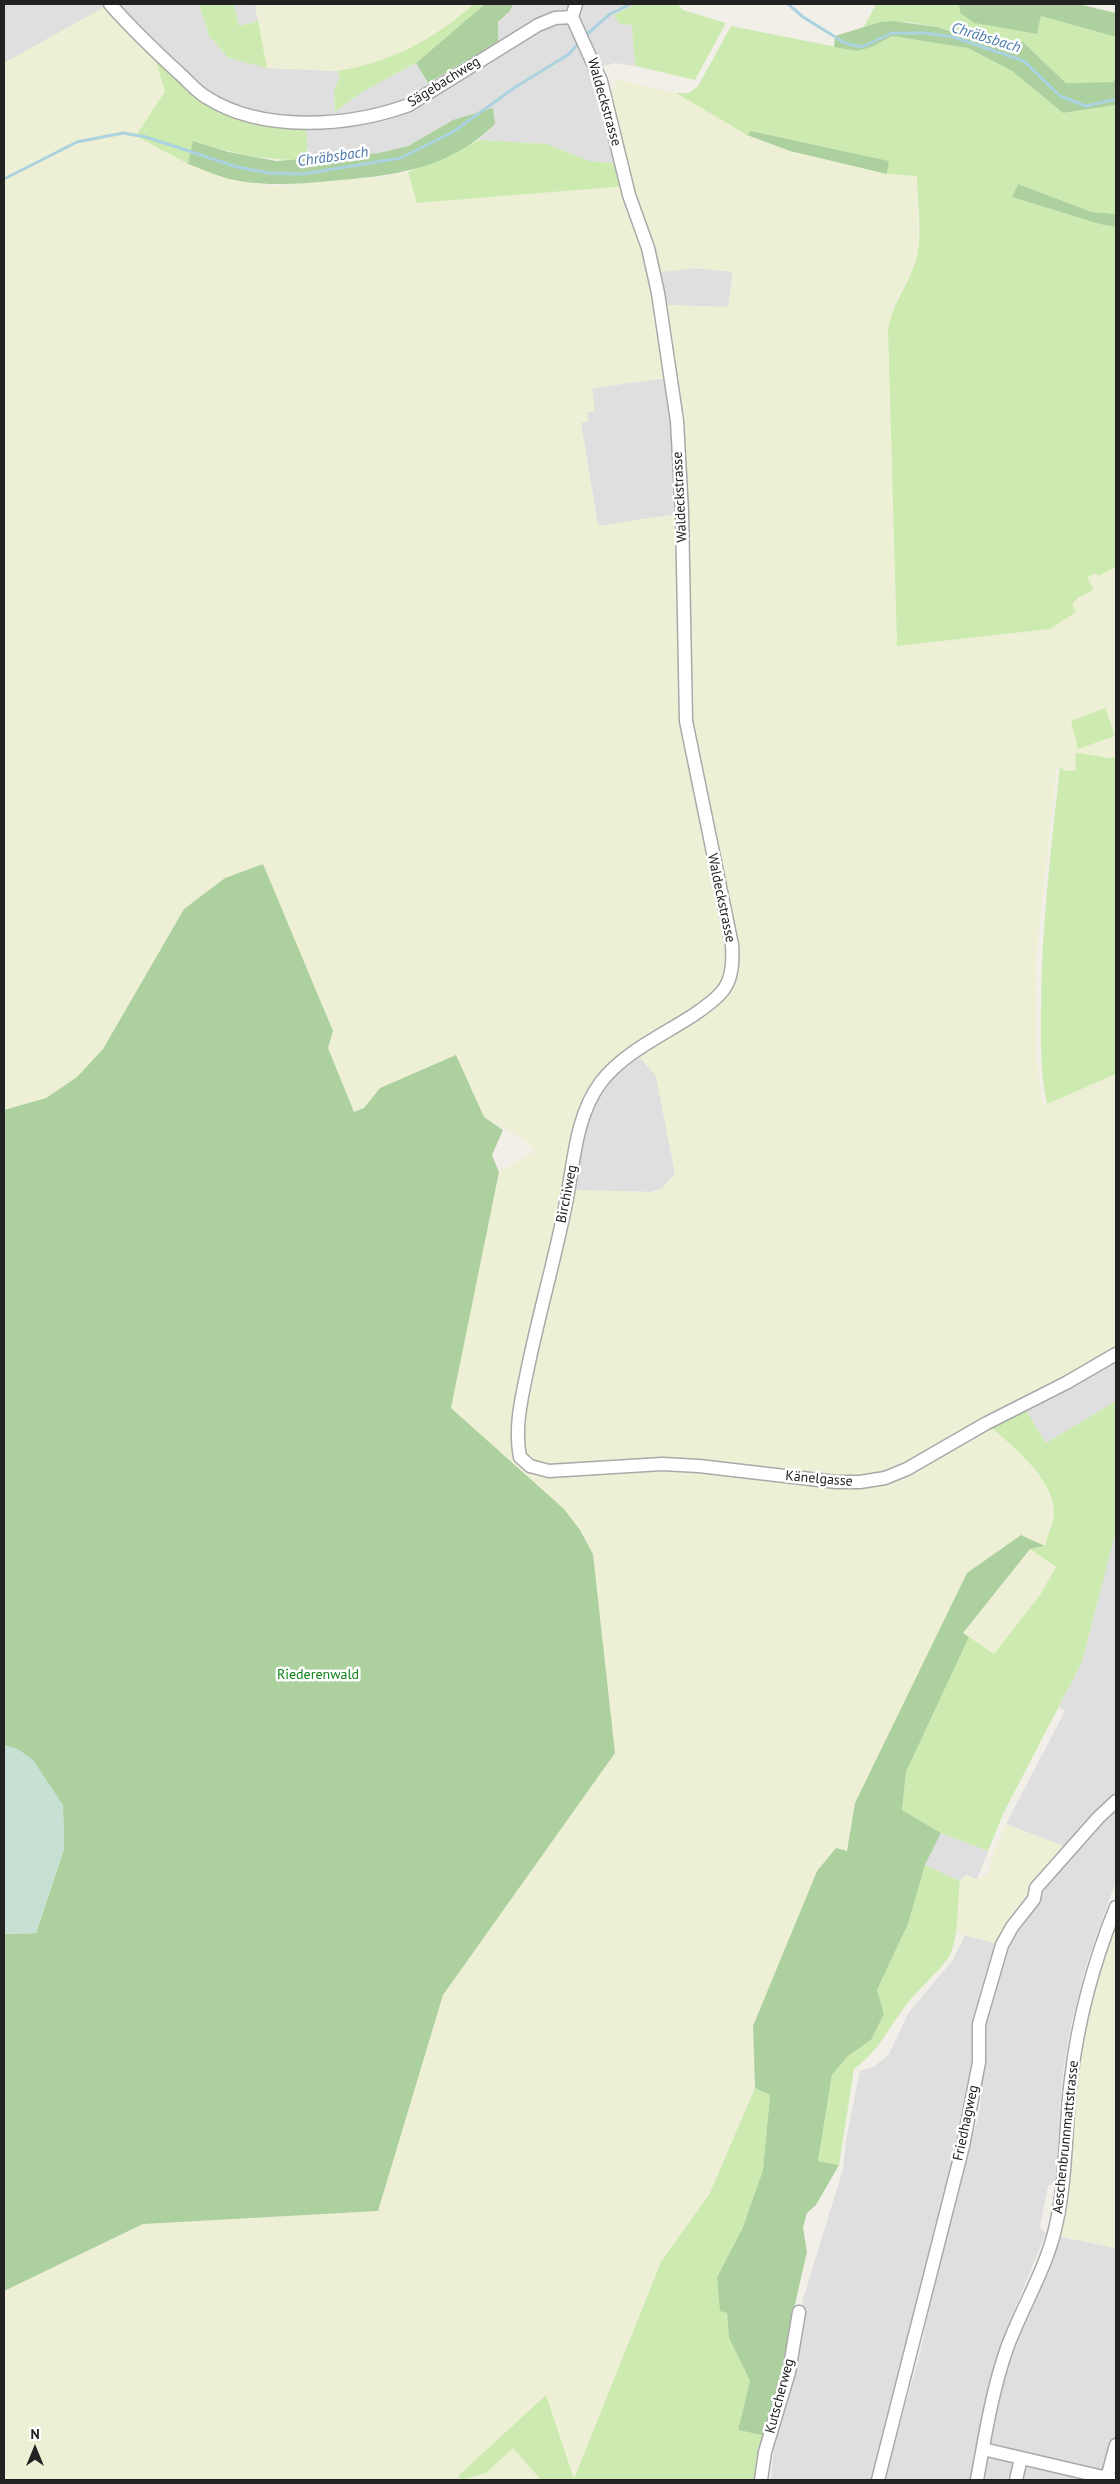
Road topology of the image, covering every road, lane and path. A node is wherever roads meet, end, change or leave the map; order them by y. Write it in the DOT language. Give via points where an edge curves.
graph roads {
  1 [pos="110,4"];
  2 [pos="576,4"];
  3 [pos="572,17"];
  4 [pos="725,988"];
  5 [pos="1116,1354"];
  6 [pos="524,1462"];
  7 [pos="1116,1801"];
  8 [pos="1116,1907"];
  9 [pos="798,2312"];
  10 [pos="1116,2445"];
  11 [pos="983,2449"];
  12 [pos="1021,2458"];
  13 [pos="1082,2476"];
  14 [pos="1112,2479"];
  15 [pos="761,2480"];
  16 [pos="878,2480"];
  17 [pos="977,2480"];
  18 [pos="1016,2480"];
  1 -- 3 [label="street, Sägebachweg" via="141,38 204,96 257,117 291,122 346,120 409,105 538,25 555,18"];
  2 -- 3 [label="street"];
  3 -- 4 [label="street, Waldeckstrasse" via="601,81 629,195 648,248 671,373 682,512 686,721 732,945 731,970"];
  4 -- 6 [label="street, Birchiweg" via="701,1010 630,1056 610,1073 594,1092 588,1106 578,1132 565,1208 523,1392 518,1441"];
  5 -- 6 [label="street, Känelgasse" via="908,1469 885,1478 836,1482 662,1464 549,1471"];
  7 -- 16 [label="street, Friedhagweg" via="1036,1888 1034,1899 1002,1945 979,2024 979,2062 963,2146"];
  8 -- 11 [label="street, Aeschenbrunnmattstrasse" via="1098,1959 1077,2041 1056,2224 1042,2268 1008,2347"];
  9 -- 15 [label="street, Kutscherweg" via="789,2372 765,2452"];
  10 -- 14 [label="street"];
  11 -- 12 [label="street"];
  11 -- 17 [label="street, Aeschenbrunnmattstrasse"];
  12 -- 13 [label="street"];
  12 -- 18 [label="street"];
  13 -- 14 [label="street"];
}
